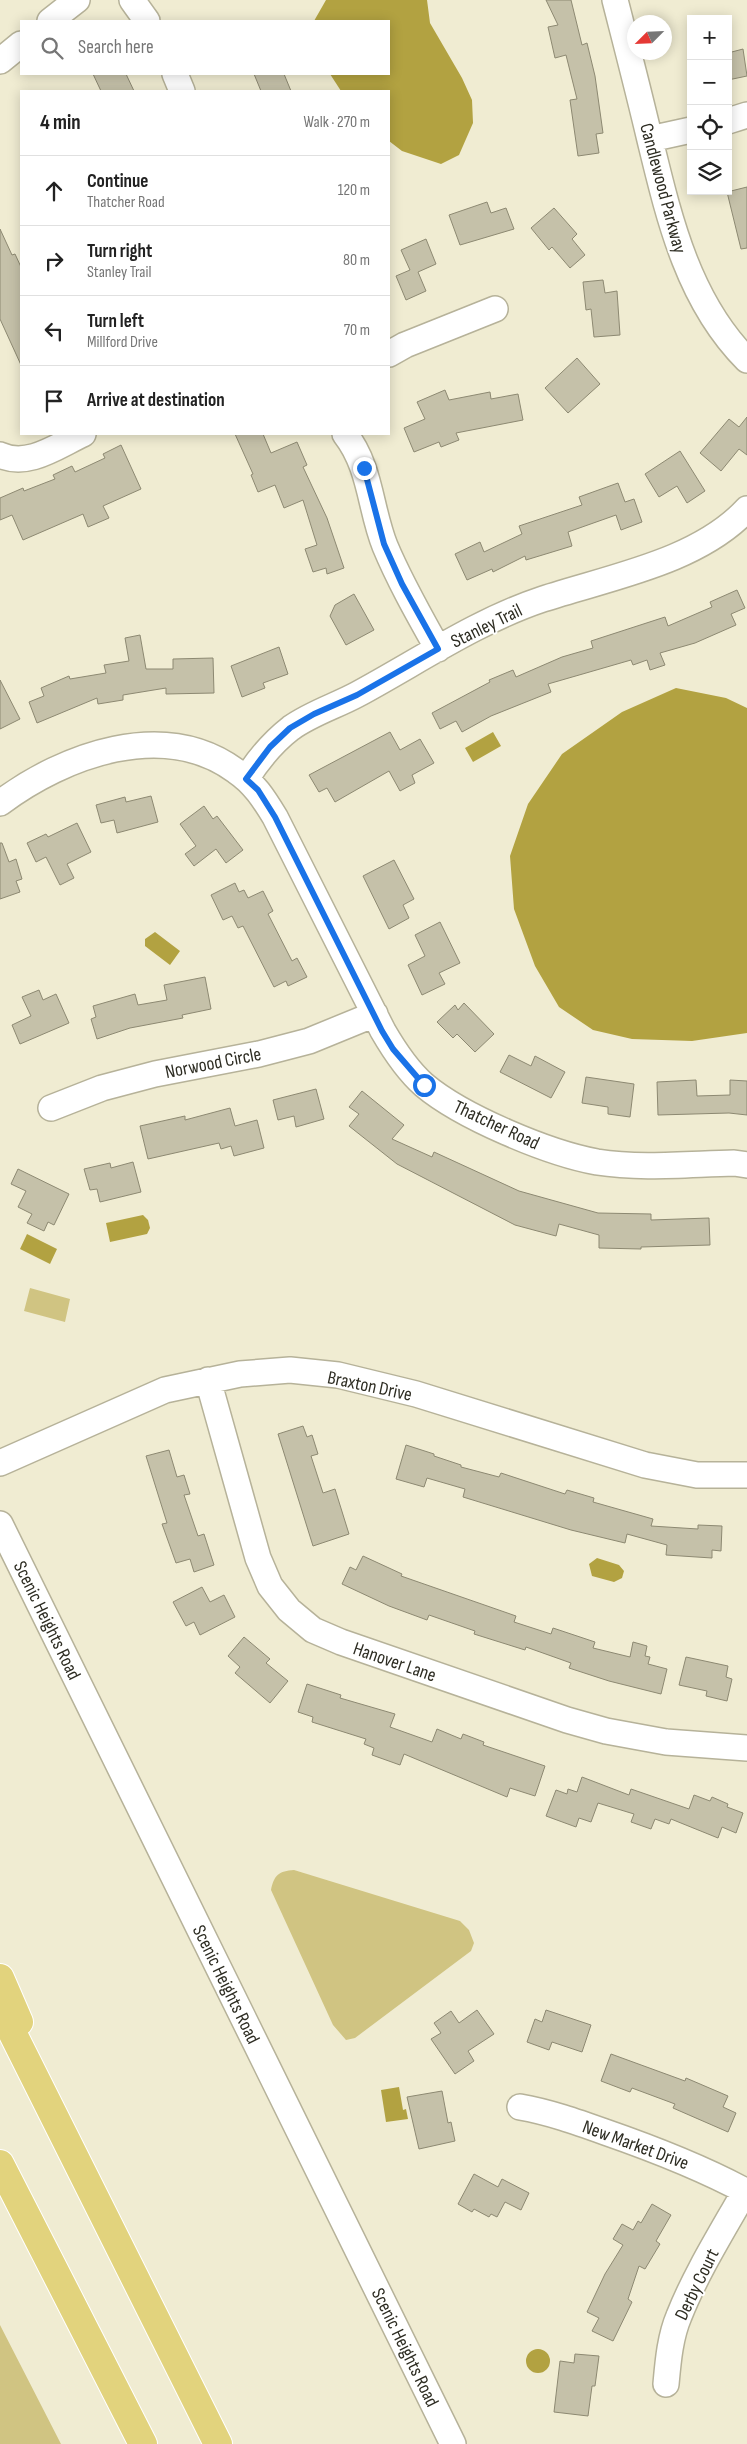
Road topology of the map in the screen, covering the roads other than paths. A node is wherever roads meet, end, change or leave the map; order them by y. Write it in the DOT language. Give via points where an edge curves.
graph roads {
  1 [pos="77,0"];
  2 [pos="132,0"];
  3 [pos="615,0"];
  4 [pos="51,20"];
  5 [pos="146,20"];
  6 [pos="20,45"];
  7 [pos="0,61"];
  8 [pos="175,75"];
  9 [pos="182,90"];
  10 [pos="747,115"];
  11 [pos="732,120"];
  12 [pos="687,131"];
  13 [pos="650,139"];
  14 [pos="495,309"];
  15 [pos="390,353"];
  16 [pos="747,360"];
  17 [pos="81,435"];
  18 [pos="346,435"];
  19 [pos="0,455"];
  20 [pos="747,509"];
  21 [pos="438,649"];
  22 [pos="246,779"];
  23 [pos="0,802"];
  24 [pos="375,1014"];
  25 [pos="51,1108"];
  26 [pos="747,1165"];
  27 [pos="208,1380"];
  28 [pos="0,1463"];
  29 [pos="747,1475"];
  30 [pos="0,1524"];
  31 [pos="747,1748"];
  32 [pos="0,1978"];
  33 [pos="0,2008"];
  34 [pos="520,2107"];
  35 [pos="0,2164"];
  36 [pos="0,2184"];
  37 [pos="746,2191"];
  38 [pos="101,2209"];
  39 [pos="42,2247"];
  40 [pos="666,2384"];
  41 [pos="143,2444"];
  42 [pos="218,2444"];
  43 [pos="453,2444"];
  1 -- 4 [label="street"];
  2 -- 5 [label="street"];
  3 -- 13 [label="street, Candlewood Parkway"];
  6 -- 7 [label="street"];
  8 -- 9 [label="street"];
  10 -- 11 [label="street"];
  12 -- 13 [label="street"];
  13 -- 16 [label="street, Candlewood Parkway" via="667,211 685,262 710,312"];
  14 -- 15 [label="street"];
  17 -- 19 [label="street" via="28,459 11,460"];
  18 -- 21 [label="street" via="364,468 384,544"];
  20 -- 21 [label="street, Stanley Trail" via="733,524 700,546 532,603"];
  21 -- 22 [label="street, Stanley Trail" via="290,728 270,747"];
  22 -- 23 [label="street, Thatcher Road" via="207,754 177,746 146,745 76,759 43,774"];
  22 -- 24 [label="street, Thatcher Road" via="258,790 275,817"];
  24 -- 25 [label="street, Norwood Circle" via="309,1041 155,1074 102,1088"];
  24 -- 26 [label="street, Thatcher Road" via="393,1049 424,1085 467,1113 530,1142 564,1154 632,1165"];
  27 -- 28 [label="street, Braxton Drive" via="138,1400"];
  27 -- 29 [label="street, Braxton Drive" via="290,1370 338,1375 416,1394 645,1465 697,1475"];
  27 -- 31 [label="street, Hanover Lane" via="258,1558 270,1586 289,1610 313,1630 590,1726 646,1740"];
  30 -- 43 [label="street, Scenic Heights Road"];
  32 -- 38 [label="highway"];
  33 -- 38 [label="highway"];
  34 -- 37 [label="street, New Market Drive" via="562,2117 648,2147 698,2166"];
  35 -- 39 [label="highway"];
  36 -- 39 [label="highway"];
  37 -- 40 [label="street, Derby Court" via="697,2277 678,2318"];
  38 -- 42 [label="highway"];
  39 -- 41 [label="highway"];
}
